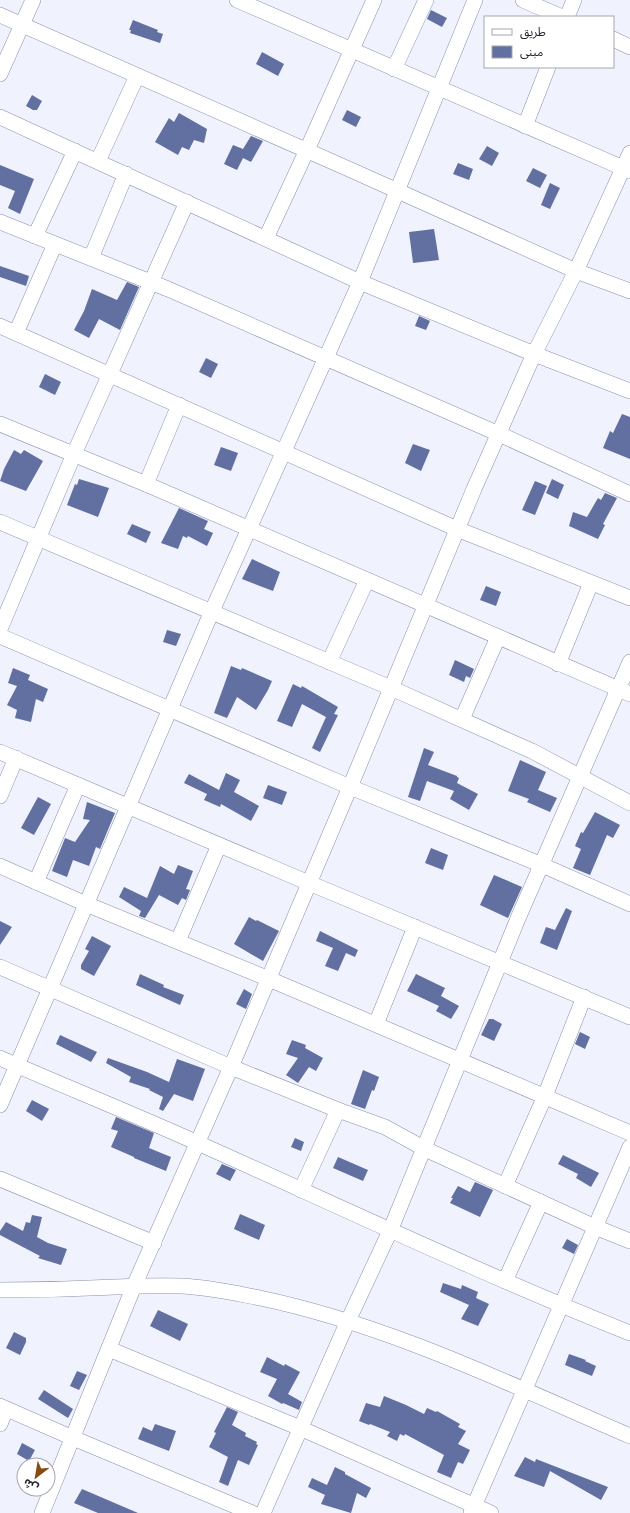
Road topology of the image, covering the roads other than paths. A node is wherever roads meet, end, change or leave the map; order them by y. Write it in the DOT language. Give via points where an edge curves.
graph roads {
  1 [pos="33,0"];
  2 [pos="237,0"];
  3 [pos="374,0"];
  4 [pos="426,0"];
  5 [pos="475,0"];
  6 [pos="523,0"];
  7 [pos="574,0"];
  8 [pos="268,6"];
  9 [pos="0,15"];
  10 [pos="560,16"];
  11 [pos="567,16"];
  12 [pos="22,25"];
  13 [pos="614,39"];
  14 [pos="630,47"];
  15 [pos="352,50"];
  16 [pos="548,68"];
  17 [pos="394,69"];
  18 [pos="0,74"];
  19 [pos="137,76"];
  20 [pos="440,89"];
  21 [pos="0,117"];
  22 [pos="526,126"];
  23 [pos="307,150"];
  24 [pos="75,151"];
  25 [pos="630,153"];
  26 [pos="98,161"];
  27 [pos="627,170"];
  28 [pos="126,174"];
  29 [pos="398,191"];
  30 [pos="187,202"];
  31 [pos="0,222"];
  32 [pos="35,236"];
  33 [pos="266,238"];
  34 [pos="55,244"];
  35 [pos="91,258"];
  36 [pos="576,271"];
  37 [pos="360,282"];
  38 [pos="151,283"];
  39 [pos="630,291"];
  40 [pos="0,326"];
  41 [pos="16,333"];
  42 [pos="534,354"];
  43 [pos="325,358"];
  44 [pos="110,375"];
  45 [pos="630,391"];
  46 [pos="179,405"];
  47 [pos="0,424"];
  48 [pos="499,434"];
  49 [pos="282,452"];
  50 [pos="74,454"];
  51 [pos="146,484"];
  52 [pos="630,494"];
  53 [pos="0,522"];
  54 [pos="248,528"];
  55 [pos="457,529"];
  56 [pos="39,538"];
  57 [pos="367,580"];
  58 [pos="591,583"];
  59 [pos="630,598"];
  60 [pos="425,605"];
  61 [pos="212,611"];
  62 [pos="0,629"];
  63 [pos="0,636"];
  64 [pos="498,637"];
  65 [pos="329,662"];
  66 [pos="630,662"];
  67 [pos="558,664"];
  68 [pos="391,688"];
  69 [pos="624,692"];
  70 [pos="170,710"];
  71 [pos="462,719"];
  72 [pos="0,752"];
  73 [pos="16,758"];
  74 [pos="580,777"];
  75 [pos="78,785"];
  76 [pos="350,787"];
  77 [pos="0,796"];
  78 [pos="630,802"];
  79 [pos="128,807"];
  80 [pos="219,845"];
  81 [pos="542,864"];
  82 [pos="0,866"];
  83 [pos="36,882"];
  84 [pos="309,883"];
  85 [pos="86,904"];
  86 [pos="630,904"];
  87 [pos="415,927"];
  88 [pos="178,941"];
  89 [pos="500,962"];
  90 [pos="0,967"];
  91 [pos="269,979"];
  92 [pos="50,988"];
  93 [pos="584,997"];
  94 [pos="630,1017"];
  95 [pos="376,1024"];
  96 [pos="0,1058"];
  97 [pos="460,1060"];
  98 [pos="17,1066"];
  99 [pos="232,1067"];
  100 [pos="545,1096"];
  101 [pos="0,1106"];
  102 [pos="338,1110"];
  103 [pos="630,1133"];
  104 [pos="198,1143"];
  105 [pos="630,1146"];
  106 [pos="425,1149"];
  107 [pos="0,1179"];
  108 [pos="505,1186"];
  109 [pos="301,1190"];
  110 [pos="541,1202"];
  111 [pos="595,1227"];
  112 [pos="390,1231"];
  113 [pos="630,1241"];
  114 [pos="154,1243"];
  115 [pos="505,1281"];
  116 [pos="134,1286"];
  117 [pos="0,1290"];
  118 [pos="562,1306"];
  119 [pos="348,1321"];
  120 [pos="630,1333"];
  121 [pos="109,1349"];
  122 [pos="525,1390"];
  123 [pos="3,1408"];
  124 [pos="0,1424"];
  125 [pos="300,1428"];
  126 [pos="630,1436"];
  127 [pos="72,1438"];
  128 [pos="472,1509"];
  129 [pos="42,1513"];
  130 [pos="252,1513"];
  131 [pos="263,1513"];
  132 [pos="491,1513"];
  1 -- 12 [label="street"];
  2 -- 8 [label="street"];
  3 -- 15 [label="street"];
  4 -- 17 [label="street"];
  5 -- 20 [label="street"];
  6 -- 10 [label="street"];
  7 -- 11 [label="street"];
  8 -- 15 [label="street"];
  9 -- 12 [label="street"];
  12 -- 18 [label="street"];
  12 -- 19 [label="street"];
  13 -- 14 [label="street"];
  15 -- 17 [label="street"];
  15 -- 23 [label="street"];
  16 -- 22 [label="street"];
  17 -- 20 [label="street"];
  19 -- 23 [label="street"];
  19 -- 26 [label="street"];
  20 -- 22 [label="street"];
  20 -- 29 [label="street"];
  21 -- 24 [label="street"];
  22 -- 27 [label="street"];
  23 -- 29 [label="street"];
  23 -- 33 [label="street"];
  24 -- 26 [label="street"];
  24 -- 32 [label="street"];
  25 -- 27 [label="street"];
  26 -- 28 [label="street"];
  27 -- 36 [label="street"];
  28 -- 30 [label="street"];
  28 -- 35 [label="street"];
  29 -- 36 [label="street"];
  29 -- 37 [label="street"];
  30 -- 33 [label="street"];
  30 -- 38 [label="street"];
  31 -- 32 [label="street"];
  32 -- 34 [label="street"];
  33 -- 37 [label="street"];
  34 -- 35 [label="street"];
  34 -- 41 [label="street"];
  35 -- 38 [label="street"];
  36 -- 39 [label="street"];
  36 -- 42 [label="street"];
  37 -- 42 [label="street"];
  37 -- 43 [label="street"];
  38 -- 43 [label="street"];
  38 -- 44 [label="street"];
  40 -- 41 [label="street"];
  41 -- 44 [label="street"];
  42 -- 45 [label="street"];
  42 -- 48 [label="street"];
  43 -- 48 [label="street"];
  43 -- 49 [label="street"];
  44 -- 46 [label="street"];
  44 -- 50 [label="street"];
  46 -- 49 [label="street"];
  46 -- 51 [label="street"];
  47 -- 50 [label="street"];
  48 -- 52 [label="street"];
  48 -- 55 [label="street"];
  49 -- 54 [label="street"];
  49 -- 55 [label="street"];
  50 -- 51 [label="street"];
  50 -- 56 [label="street"];
  51 -- 54 [label="street"];
  53 -- 56 [label="street"];
  54 -- 57 [label="street"];
  54 -- 61 [label="street"];
  55 -- 58 [label="street"];
  55 -- 60 [label="street"];
  56 -- 61 [label="street"];
  56 -- 62 [label="street"];
  57 -- 60 [label="street"];
  57 -- 65 [label="street"];
  58 -- 59 [label="street"];
  58 -- 67 [label="street"];
  60 -- 64 [label="street"];
  60 -- 68 [label="street"];
  61 -- 65 [label="street"];
  61 -- 70 [label="street"];
  63 -- 70 [label="street"];
  64 -- 67 [label="street"];
  64 -- 71 [label="street"];
  65 -- 68 [label="street"];
  66 -- 69 [label="street"];
  67 -- 69 [label="street"];
  68 -- 71 [label="street"];
  68 -- 76 [label="street"];
  69 -- 74 [label="street"];
  70 -- 76 [label="street"];
  70 -- 79 [label="street"];
  71 -- 74 [label="street" via="532,751"];
  72 -- 73 [label="street"];
  73 -- 75 [label="street"];
  73 -- 77 [label="street"];
  74 -- 78 [label="street"];
  74 -- 81 [label="street"];
  75 -- 79 [label="street"];
  75 -- 83 [label="street"];
  76 -- 81 [label="street"];
  76 -- 84 [label="street"];
  79 -- 80 [label="street"];
  79 -- 85 [label="street"];
  80 -- 84 [label="street"];
  80 -- 88 [label="street"];
  81 -- 86 [label="street"];
  81 -- 89 [label="street"];
  82 -- 83 [label="street"];
  83 -- 85 [label="street"];
  84 -- 87 [label="street"];
  84 -- 91 [label="street"];
  85 -- 88 [label="street"];
  85 -- 92 [label="street"];
  87 -- 89 [label="street"];
  87 -- 95 [label="street"];
  88 -- 91 [label="street"];
  89 -- 93 [label="street"];
  89 -- 97 [label="street"];
  90 -- 92 [label="street"];
  91 -- 95 [label="street"];
  91 -- 99 [label="street"];
  92 -- 98 [label="street"];
  92 -- 99 [label="street"];
  93 -- 94 [label="street"];
  93 -- 100 [label="street"];
  95 -- 97 [label="street"];
  96 -- 98 [label="street"];
  97 -- 100 [label="street"];
  97 -- 106 [label="street"];
  98 -- 101 [label="street"];
  98 -- 104 [label="street"];
  99 -- 102 [label="street"];
  99 -- 104 [label="street"];
  100 -- 103 [label="street"];
  100 -- 108 [label="street"];
  102 -- 106 [label="street" via="385,1127"];
  102 -- 109 [label="street"];
  104 -- 109 [label="street"];
  104 -- 114 [label="street"];
  105 -- 111 [label="street"];
  106 -- 108 [label="street"];
  106 -- 112 [label="street"];
  107 -- 114 [label="street"];
  108 -- 110 [label="street"];
  109 -- 112 [label="street"];
  110 -- 111 [label="street"];
  110 -- 115 [label="street"];
  111 -- 113 [label="street"];
  111 -- 118 [label="street"];
  112 -- 115 [label="street"];
  112 -- 119 [label="street"];
  114 -- 116 [label="street"];
  115 -- 118 [label="street"];
  116 -- 117 [label="street"];
  116 -- 119 [label="street" via="182,1286 230,1292"];
  116 -- 121 [label="street"];
  118 -- 120 [label="street"];
  118 -- 122 [label="street"];
  119 -- 122 [label="street"];
  119 -- 125 [label="street"];
  121 -- 125 [label="street"];
  121 -- 127 [label="street"];
  122 -- 126 [label="street"];
  122 -- 128 [label="street"];
  123 -- 124 [label="street"];
  123 -- 127 [label="street"];
  125 -- 128 [label="street"];
  125 -- 131 [label="street"];
  127 -- 129 [label="street"];
  127 -- 130 [label="street"];
  128 -- 132 [label="street"];
}
